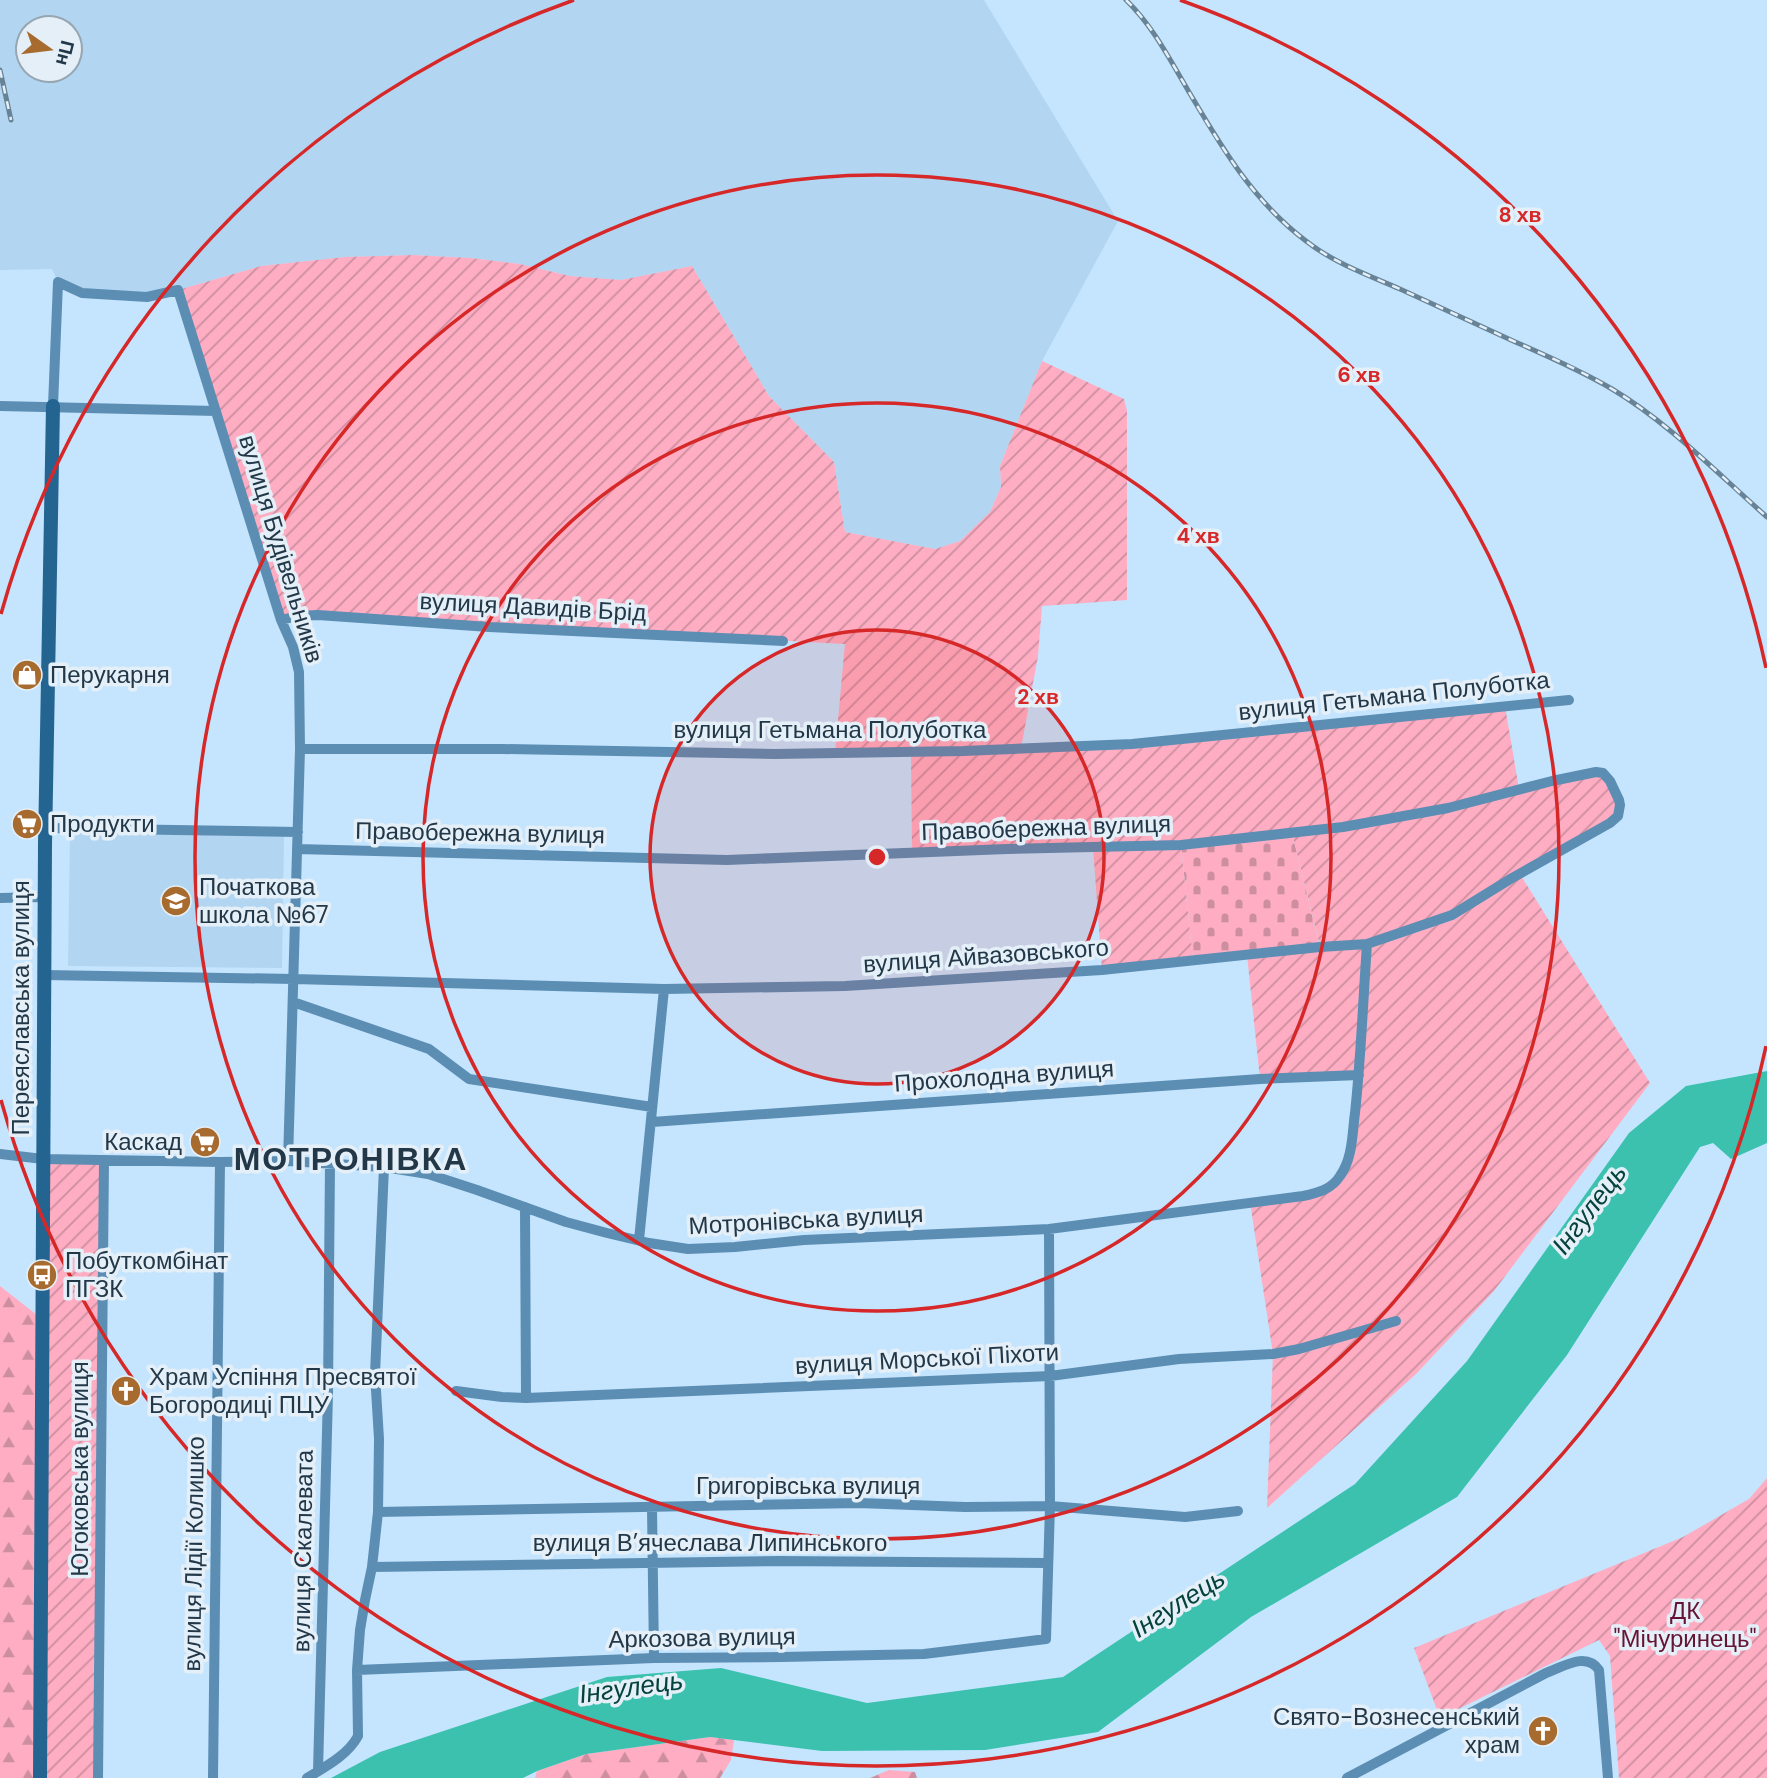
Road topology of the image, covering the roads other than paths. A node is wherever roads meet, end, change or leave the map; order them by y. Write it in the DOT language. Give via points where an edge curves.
graph roads {
  1 [pos="0,406"];
  2 [pos="53,406"];
  3 [pos="216,411"];
  4 [pos="281,620"];
  5 [pos="783,641"];
  6 [pos="1569,700"];
  7 [pos="300,749"];
  8 [pos="1614,787"];
  9 [pos="46,828"];
  10 [pos="298,832"];
  11 [pos="297,849"];
  12 [pos="45,897"];
  13 [pos="0,898"];
  14 [pos="1367,944"];
  15 [pos="44,975"];
  16 [pos="294,979"];
  17 [pos="664,989"];
  18 [pos="293,1002"];
  19 [pos="1359,1075"];
  20 [pos="652,1107"];
  21 [pos="652,1122"];
  22 [pos="0,1154"];
  23 [pos="43,1159"];
  24 [pos="103,1160"];
  25 [pos="288,1161"];
  26 [pos="220,1162"];
  27 [pos="330,1163"];
  28 [pos="384,1167"];
  29 [pos="525,1207"];
  30 [pos="1049,1229"];
  31 [pos="639,1240"];
  32 [pos="1396,1321"];
  33 [pos="1050,1376"];
  34 [pos="456,1391"];
  35 [pos="526,1398"];
  36 [pos="1050,1506"];
  37 [pos="652,1508"];
  38 [pos="1238,1511"];
  39 [pos="378,1512"];
  40 [pos="1048,1563"];
  41 [pos="654,1564"];
  42 [pos="372,1567"];
  43 [pos="654,1658"];
  44 [pos="358,1670"];
  45 [pos="318,1771"];
  46 [pos="40,1778"];
  47 [pos="98,1778"];
  48 [pos="213,1778"];
  49 [pos="307,1778"];
  50 [pos="1347,1778"];
  51 [pos="1608,1778"];
  1 -- 2 [label="street"];
  2 -- 3 [label="street"];
  2 -- 3 [label="street, вулиця Будівельників" via="58,282 82,293 146,297 178,290"];
  2 -- 9 [label="street, Переяславська вулиця"];
  3 -- 4 [label="street, вулиця Будівельників"];
  4 -- 5 [label="street, вулиця Давидів Брід" via="318,615"];
  4 -- 7 [label="street, вулиця Будівельників" via="299,672"];
  6 -- 7 [label="street, вулиця Гетьмана Полуботка" via="1132,744 1009,749 775,754"];
  7 -- 10 [label="street, вулиця Будівельників"];
  8 -- 11 [label="street, Правобережна вулиця" via="1603,773 1596,772 1448,808 1343,827 1181,845 727,860"];
  8 -- 14 [label="street, вулиця Айвазовського" via="1620,811 1610,823 1452,915"];
  9 -- 10 [label="street"];
  9 -- 12 [label="street, Переяславська вулиця"];
  10 -- 11 [label="street, вулиця Будівельників"];
  11 -- 16 [label="street, вулиця Будівельників"];
  12 -- 13 [label="street"];
  12 -- 15 [label="street, Переяславська вулиця"];
  14 -- 17 [label="street, вулиця Айвазовського" via="980,978"];
  14 -- 19 [label="street, Мотронівська вулиця"];
  15 -- 16 [label="street, вулиця Айвазовського"];
  15 -- 23 [label="street, Переяславська вулиця"];
  16 -- 17 [label="street, вулиця Айвазовського"];
  16 -- 18 [label="street, вулиця Будівельників"];
  17 -- 20 [label="street"];
  18 -- 20 [label="street" via="429,1049 469,1079"];
  18 -- 25 [label="street, вулиця Будівельників"];
  19 -- 21 [label="street, Прохолодна вулиця"];
  19 -- 30 [label="street, Мотронівська вулиця" via="1349,1157 1342,1174 1318,1193"];
  20 -- 21 [label="street"];
  21 -- 31 [label="street"];
  22 -- 23 [label="street, Мотронівська вулиця"];
  23 -- 24 [label="street, Мотронівська вулиця"];
  23 -- 46 [label="street, Переяславська вулиця"];
  24 -- 26 [label="street, Мотронівська вулиця"];
  24 -- 47 [label="street, Югоковська вулиця"];
  25 -- 26 [label="street, Мотронівська вулиця"];
  25 -- 27 [label="street, Мотронівська вулиця"];
  26 -- 48 [label="street, вулиця Лідії Колишко"];
  27 -- 28 [label="street, Мотронівська вулиця"];
  27 -- 45 [label="street, вулиця Скалевата"];
  28 -- 29 [label="street, Мотронівська вулиця" via="428,1174"];
  28 -- 39 [label="street" via="375,1374"];
  29 -- 31 [label="street, Мотронівська вулиця"];
  29 -- 35 [label="street"];
  30 -- 31 [label="street, Мотронівська вулиця" via="702,1249"];
  30 -- 33 [label="street"];
  32 -- 33 [label="street, вулиця Морської Піхоти" via="1273,1354 1179,1359"];
  33 -- 35 [label="street, вулиця Морської Піхоти"];
  33 -- 36 [label="street"];
  34 -- 35 [label="street, вулиця Морської Піхоти"];
  36 -- 37 [label="street, Григорівська вулиця" via="859,1503"];
  36 -- 38 [label="street, Григорівська вулиця" via="1185,1517"];
  36 -- 40 [label="street"];
  37 -- 39 [label="street, Григорівська вулиця"];
  37 -- 41 [label="street"];
  39 -- 42 [label="street"];
  40 -- 41 [label="street, вулиця В’ячеслава Липинського"];
  40 -- 43 [label="street, Аркозова вулиця" via="1046,1639 924,1654"];
  41 -- 42 [label="street, вулиця В’ячеслава Липинського"];
  41 -- 43 [label="street"];
  42 -- 44 [label="street"];
  43 -- 44 [label="street, Аркозова вулиця"];
  44 -- 45 [label="street" via="358,1736 346,1752"];
  45 -- 49 [label="street"];
  50 -- 51 [label="street" via="1546,1673 1587,1661 1599,1670"];
}
